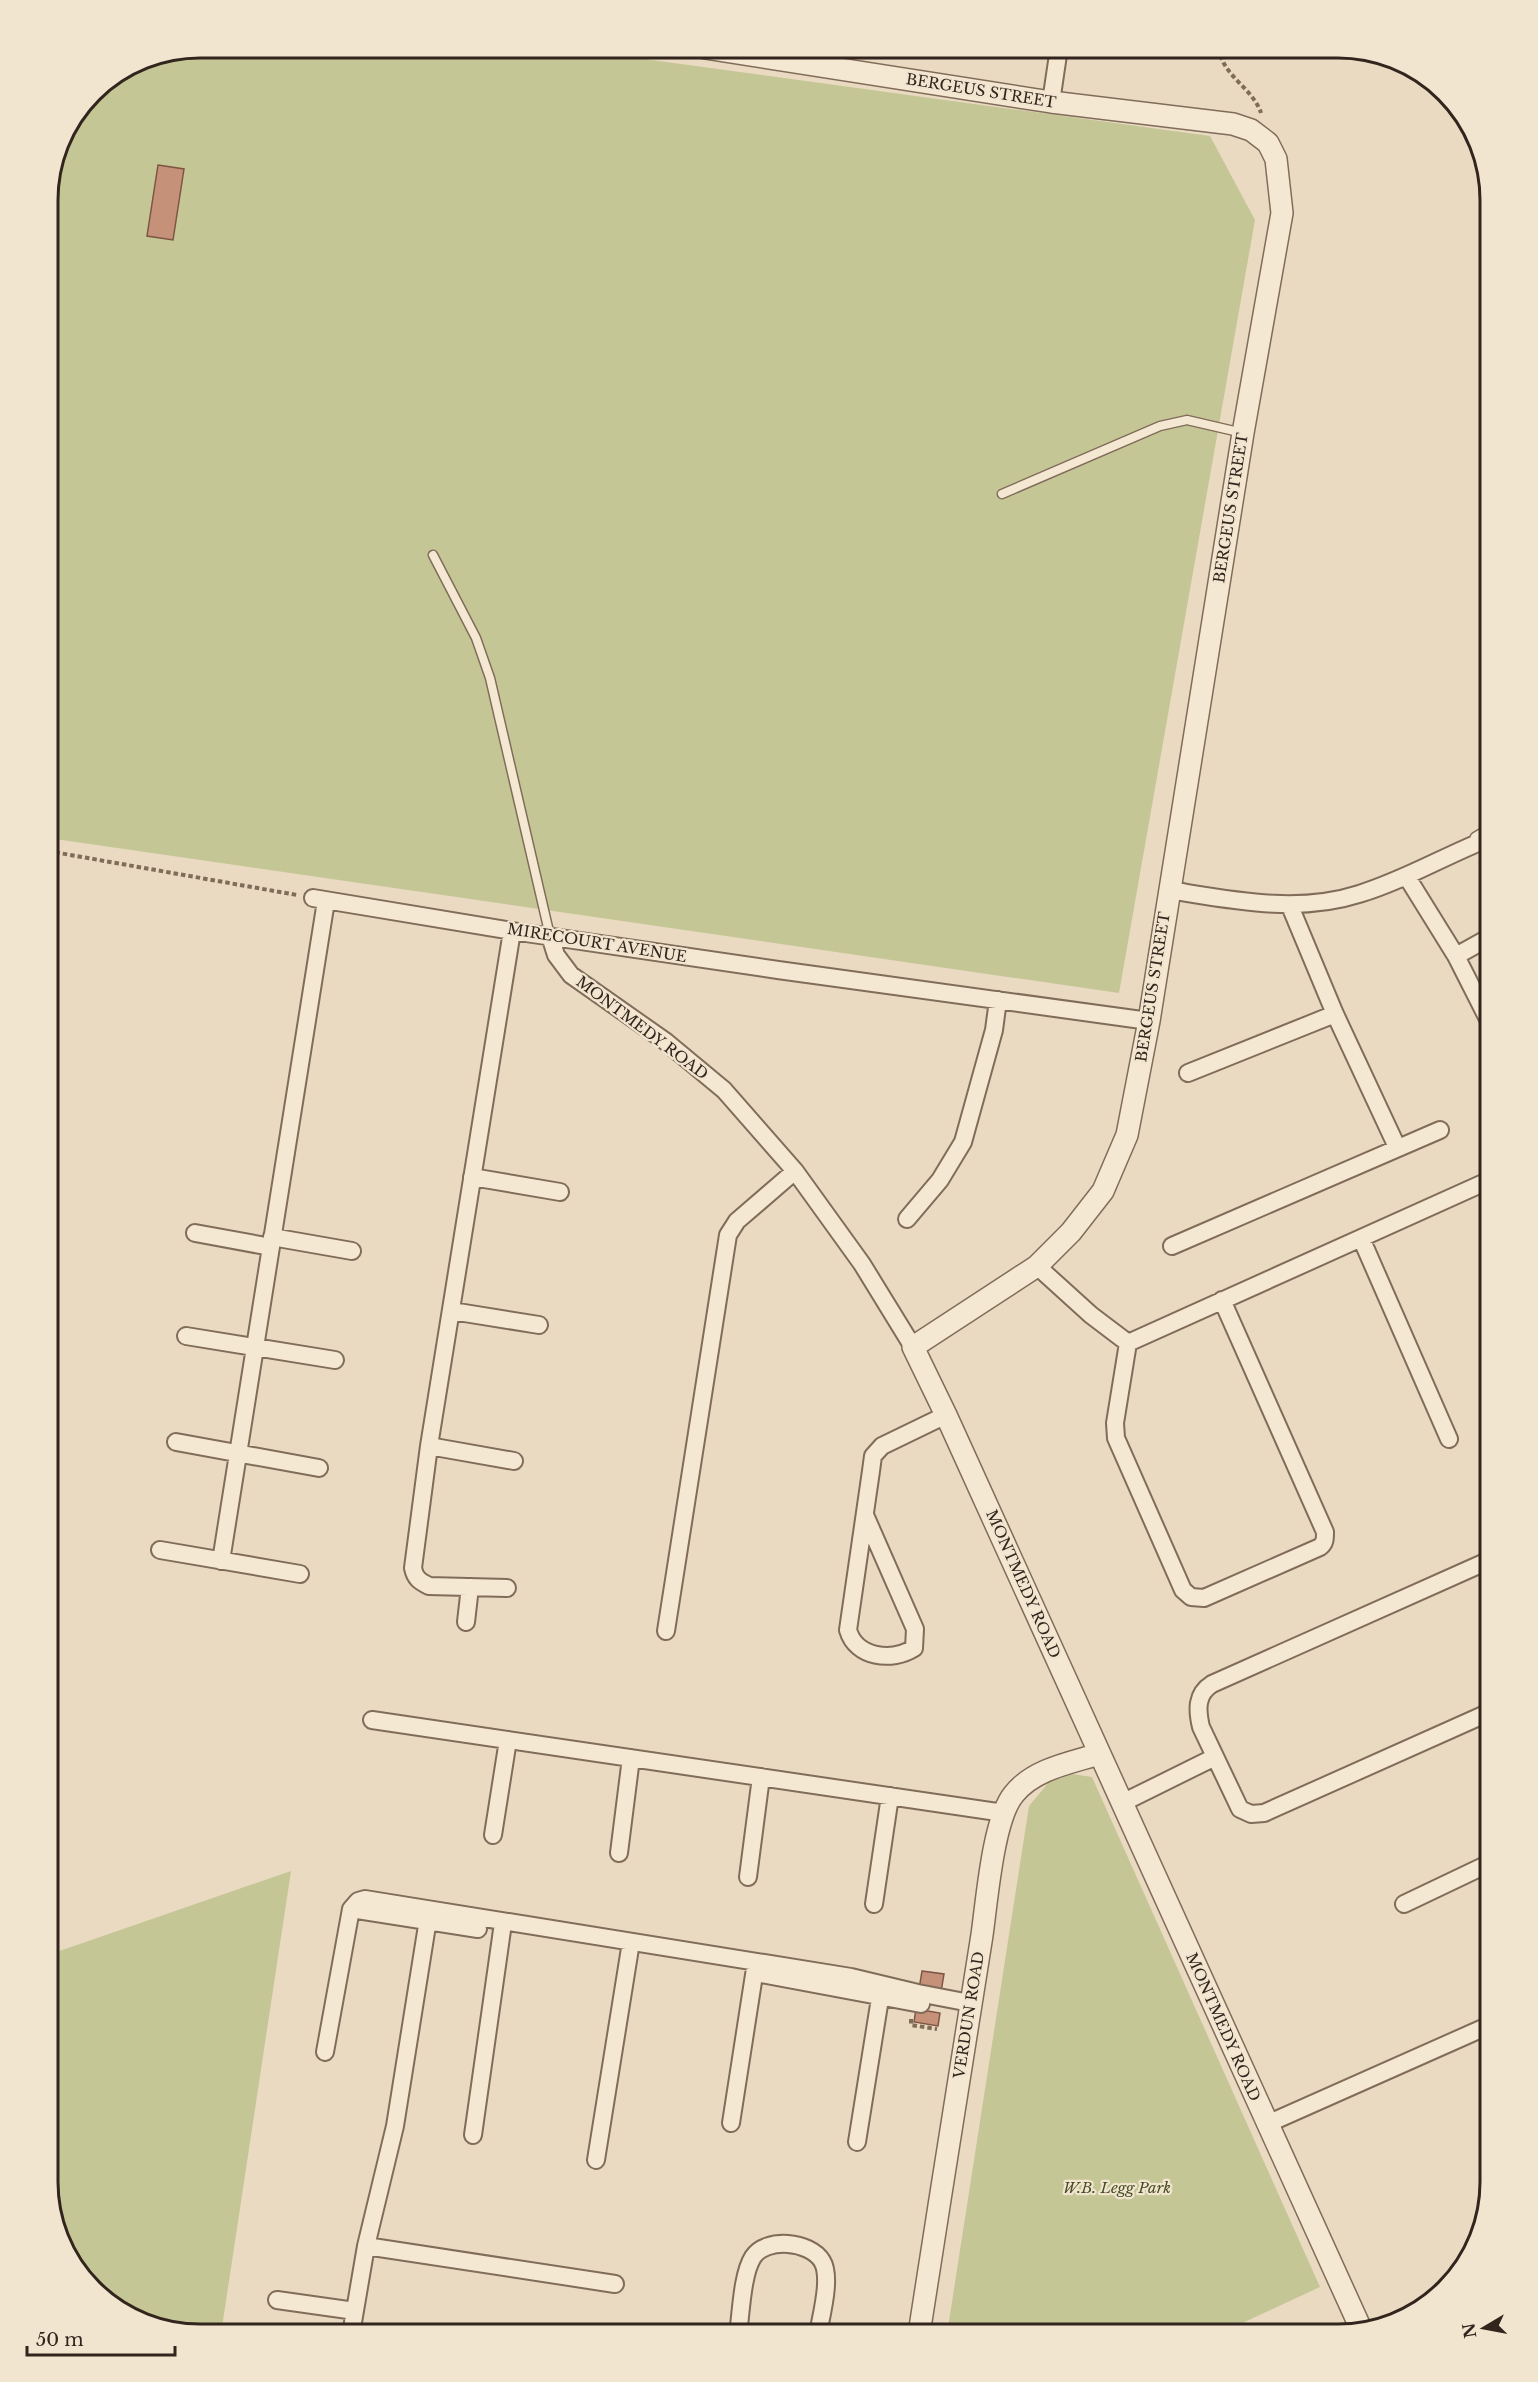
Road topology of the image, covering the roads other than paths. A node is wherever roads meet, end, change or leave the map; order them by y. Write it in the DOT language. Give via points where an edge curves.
graph roads {
  1 [pos="775,59"];
  2 [pos="1057,59"];
  3 [pos="1051,102"];
  4 [pos="1243,433"];
  5 [pos="1002,494"];
  6 [pos="433,555"];
  7 [pos="1480,834"];
  8 [pos="1480,842"];
  9 [pos="1436,861"];
  10 [pos="1407,877"];
  11 [pos="1169,890"];
  12 [pos="1290,906"];
  13 [pos="512,931"];
  14 [pos="550,936"];
  15 [pos="1480,943"];
  16 [pos="1456,956"];
  17 [pos="998,1000"];
  18 [pos="1480,1003"];
  19 [pos="1335,1014"];
  20 [pos="1149,1021"];
  21 [pos="1188,1074"];
  22 [pos="1440,1130"];
  23 [pos="1397,1147"];
  24 [pos="795,1171"];
  25 [pos="472,1176"];
  26 [pos="1480,1184"];
  27 [pos="560,1192"];
  28 [pos="908,1219"];
  29 [pos="195,1233"];
  30 [pos="1361,1238"];
  31 [pos="272,1242"];
  32 [pos="1172,1246"];
  33 [pos="352,1251"];
  34 [pos="1037,1266"];
  35 [pos="1222,1300"];
  36 [pos="452,1311"];
  37 [pos="538,1325"];
  38 [pos="186,1336"];
  39 [pos="1128,1343"];
  40 [pos="255,1347"];
  41 [pos="913,1347"];
  42 [pos="335,1360"];
  43 [pos="946,1415"];
  44 [pos="1449,1439"];
  45 [pos="176,1442"];
  46 [pos="429,1446"];
  47 [pos="238,1453"];
  48 [pos="514,1461"];
  49 [pos="319,1468"];
  50 [pos="865,1515"];
  51 [pos="160,1550"];
  52 [pos="221,1561"];
  53 [pos="1480,1564"];
  54 [pos="300,1574"];
  55 [pos="470,1587"];
  56 [pos="507,1588"];
  57 [pos="466,1622"];
  58 [pos="666,1630"];
  59 [pos="1480,1716"];
  60 [pos="372,1720"];
  61 [pos="508,1740"];
  62 [pos="1099,1754"];
  63 [pos="1215,1757"];
  64 [pos="631,1758"];
  65 [pos="761,1777"];
  66 [pos="890,1796"];
  67 [pos="1122,1803"];
  68 [pos="1004,1813"];
  69 [pos="493,1835"];
  70 [pos="620,1853"];
  71 [pos="1480,1868"];
  72 [pos="748,1877"];
  73 [pos="874,1904"];
  74 [pos="1404,1904"];
  75 [pos="429,1916"];
  76 [pos="503,1928"];
  77 [pos="630,1947"];
  78 [pos="756,1967"];
  79 [pos="881,1990"];
  80 [pos="970,2008"];
  81 [pos="1480,2029"];
  82 [pos="325,2052"];
  83 [pos="731,2123"];
  84 [pos="1267,2124"];
  85 [pos="473,2135"];
  86 [pos="857,2142"];
  87 [pos="596,2160"];
  88 [pos="366,2246"];
  89 [pos="615,2284"];
  90 [pos="277,2300"];
  91 [pos="355,2311"];
  92 [pos="1357,2322"];
  93 [pos="353,2323"];
  94 [pos="740,2323"];
  95 [pos="820,2324"];
  96 [pos="921,2324"];
  1 -- 3 [label="street, BERGEUS STREET"];
  2 -- 3 [label="street"];
  3 -- 4 [label="street, BERGEUS STREET" via="1233,124 1251,130 1268,143 1276,159 1282,213"];
  4 -- 5 [label="lane" via="1187,420 1160,426"];
  4 -- 11 [label="street, BERGEUS STREET"];
  6 -- 14 [label="lane" via="476,638 490,678"];
  7 -- 9 [label="lane"];
  8 -- 9 [label="street"];
  9 -- 10 [label="street"];
  10 -- 12 [label="street" via="1358,895"];
  10 -- 16 [label="street"];
  11 -- 12 [label="street"];
  11 -- 20 [label="street, BERGEUS STREET"];
  12 -- 19 [label="street"];
  13 -- 14 [label="street, MIRECOURT AVENUE"];
  13 -- 25 [label="street"];
  13 -- 31 [label="street, MIRECOURT AVENUE" via="319,899"];
  14 -- 17 [label="street, MIRECOURT AVENUE"];
  14 -- 24 [label="street, MONTMEDY ROAD" via="556,955 571,975 665,1041 724,1089"];
  15 -- 16 [label="street"];
  16 -- 18 [label="street"];
  17 -- 20 [label="street, MIRECOURT AVENUE"];
  17 -- 28 [label="street" via="994,1030 963,1142 940,1180"];
  19 -- 21 [label="street"];
  19 -- 23 [label="street"];
  20 -- 34 [label="street, BERGEUS STREET" via="1127,1135 1103,1191 1071,1232"];
  22 -- 23 [label="street"];
  23 -- 32 [label="street"];
  24 -- 41 [label="street, MONTMEDY ROAD" via="862,1264"];
  24 -- 58 [label="street" via="737,1221 728,1235"];
  25 -- 27 [label="street"];
  25 -- 36 [label="street"];
  26 -- 30 [label="street"];
  29 -- 31 [label="street"];
  30 -- 35 [label="street"];
  30 -- 44 [label="street"];
  31 -- 33 [label="street"];
  31 -- 40 [label="street"];
  34 -- 39 [label="street"];
  34 -- 41 [label="street, BERGEUS STREET"];
  35 -- 39 [label="street"];
  35 -- 39 [label="street" via="1325,1538 1320,1547 1204,1598 1191,1597 1183,1590 1116,1438"];
  36 -- 37 [label="street"];
  36 -- 46 [label="street"];
  38 -- 40 [label="street"];
  40 -- 42 [label="street"];
  40 -- 47 [label="street"];
  41 -- 43 [label="street, MONTMEDY ROAD"];
  43 -- 50 [label="street" via="898,1436 877,1451 873,1456"];
  43 -- 62 [label="street, MONTMEDY ROAD"];
  45 -- 47 [label="street"];
  46 -- 48 [label="street"];
  46 -- 55 [label="street" via="415,1575 429,1586"];
  47 -- 49 [label="street"];
  47 -- 52 [label="street"];
  50 -- 50 [label="street" via="848,1630 851,1641 859,1649 892,1656 906,1653 914,1647 915,1629"];
  51 -- 52 [label="street"];
  52 -- 54 [label="street"];
  53 -- 63 [label="street" via="1207,1687 1200,1697 1198,1713"];
  55 -- 56 [label="street"];
  55 -- 57 [label="street"];
  59 -- 63 [label="street" via="1264,1813 1251,1814 1240,1809"];
  60 -- 61 [label="street"];
  61 -- 64 [label="street"];
  61 -- 69 [label="street"];
  62 -- 67 [label="street, MONTMEDY ROAD"];
  62 -- 68 [label="street, VERDUN ROAD" via="1048,1770 1027,1782 1014,1794"];
  63 -- 67 [label="street"];
  64 -- 65 [label="street"];
  64 -- 70 [label="street"];
  65 -- 66 [label="street"];
  65 -- 72 [label="street"];
  66 -- 68 [label="street"];
  66 -- 73 [label="street"];
  67 -- 84 [label="street, MONTMEDY ROAD"];
  68 -- 80 [label="street, VERDUN ROAD"];
  71 -- 74 [label="street"];
  75 -- 76 [label="street"];
  75 -- 82 [label="street" via="351,1909"];
  75 -- 88 [label="street" via="395,2126"];
  76 -- 77 [label="street"];
  76 -- 85 [label="street"];
  77 -- 78 [label="street"];
  77 -- 87 [label="street"];
  78 -- 79 [label="street"];
  78 -- 83 [label="street"];
  79 -- 80 [label="street"];
  79 -- 86 [label="street"];
  80 -- 96 [label="street, VERDUN ROAD"];
  81 -- 84 [label="street"];
  84 -- 92 [label="street, MONTMEDY ROAD"];
  88 -- 89 [label="street"];
  88 -- 91 [label="street"];
  90 -- 91 [label="street"];
  91 -- 93 [label="street"];
  94 -- 95 [label="street" via="753,2256 765,2247 784,2243 812,2251 823,2262 826,2283"];
}
